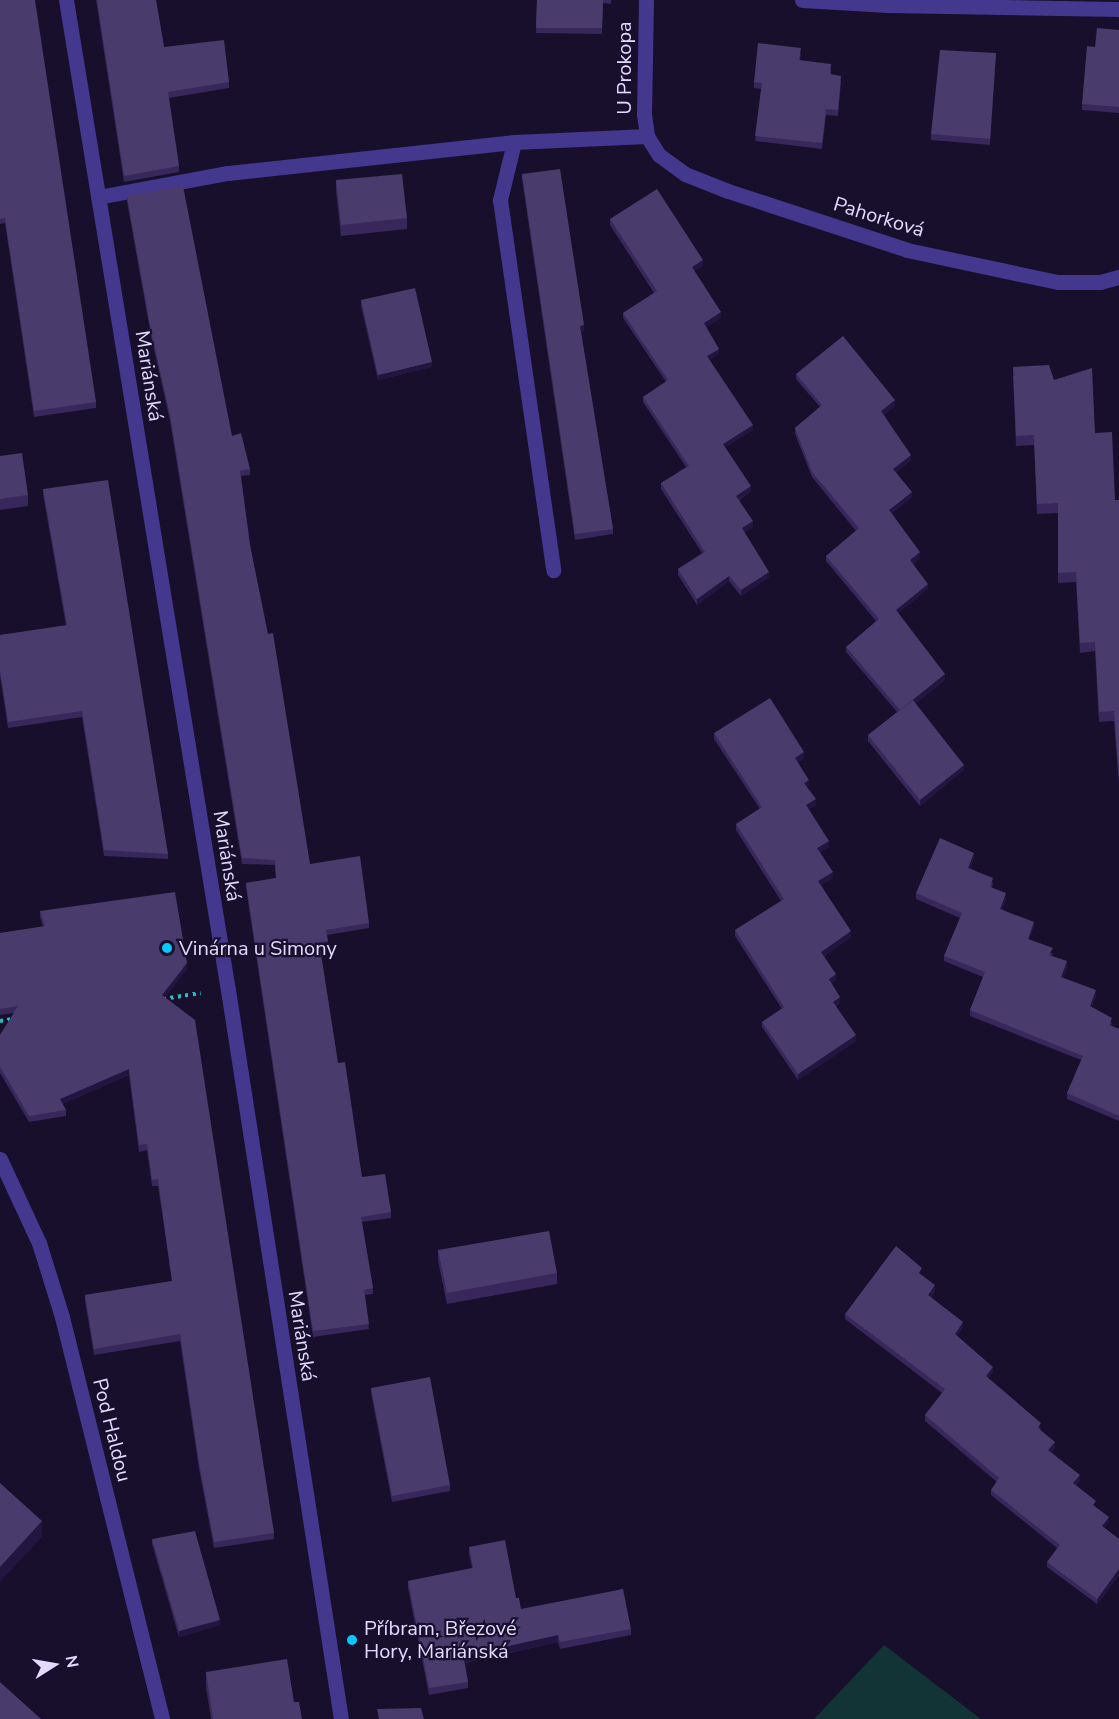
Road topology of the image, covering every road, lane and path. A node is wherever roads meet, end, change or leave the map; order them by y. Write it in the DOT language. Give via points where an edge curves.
graph roads {
  1 [pos="66,0"];
  2 [pos="646,0"];
  3 [pos="802,0"];
  4 [pos="1119,9"];
  5 [pos="647,136"];
  6 [pos="514,142"];
  7 [pos="98,197"];
  8 [pos="1119,277"];
  9 [pos="553,570"];
  10 [pos="228,990"];
  11 [pos="157,1000"];
  12 [pos="22,1018"];
  13 [pos="0,1021"];
  14 [pos="0,1159"];
  15 [pos="162,1719"];
  16 [pos="341,1719"];
  1 -- 7 [label="street, Mariánská"];
  2 -- 5 [label="street, U Prokopa"];
  3 -- 4 [label="street"];
  5 -- 6 [label="street"];
  5 -- 8 [label="street, Pahorková" via="659,156 685,174 907,249 1058,282 1100,282"];
  6 -- 7 [label="street" via="228,173"];
  6 -- 9 [label="street" via="500,200"];
  7 -- 10 [label="street, Mariánská"];
  10 -- 11 [label="path"];
  10 -- 16 [label="street, Mariánská"];
  12 -- 13 [label="path"];
  14 -- 15 [label="street, Pod Haldou" via="39,1243 62,1317"];
}
